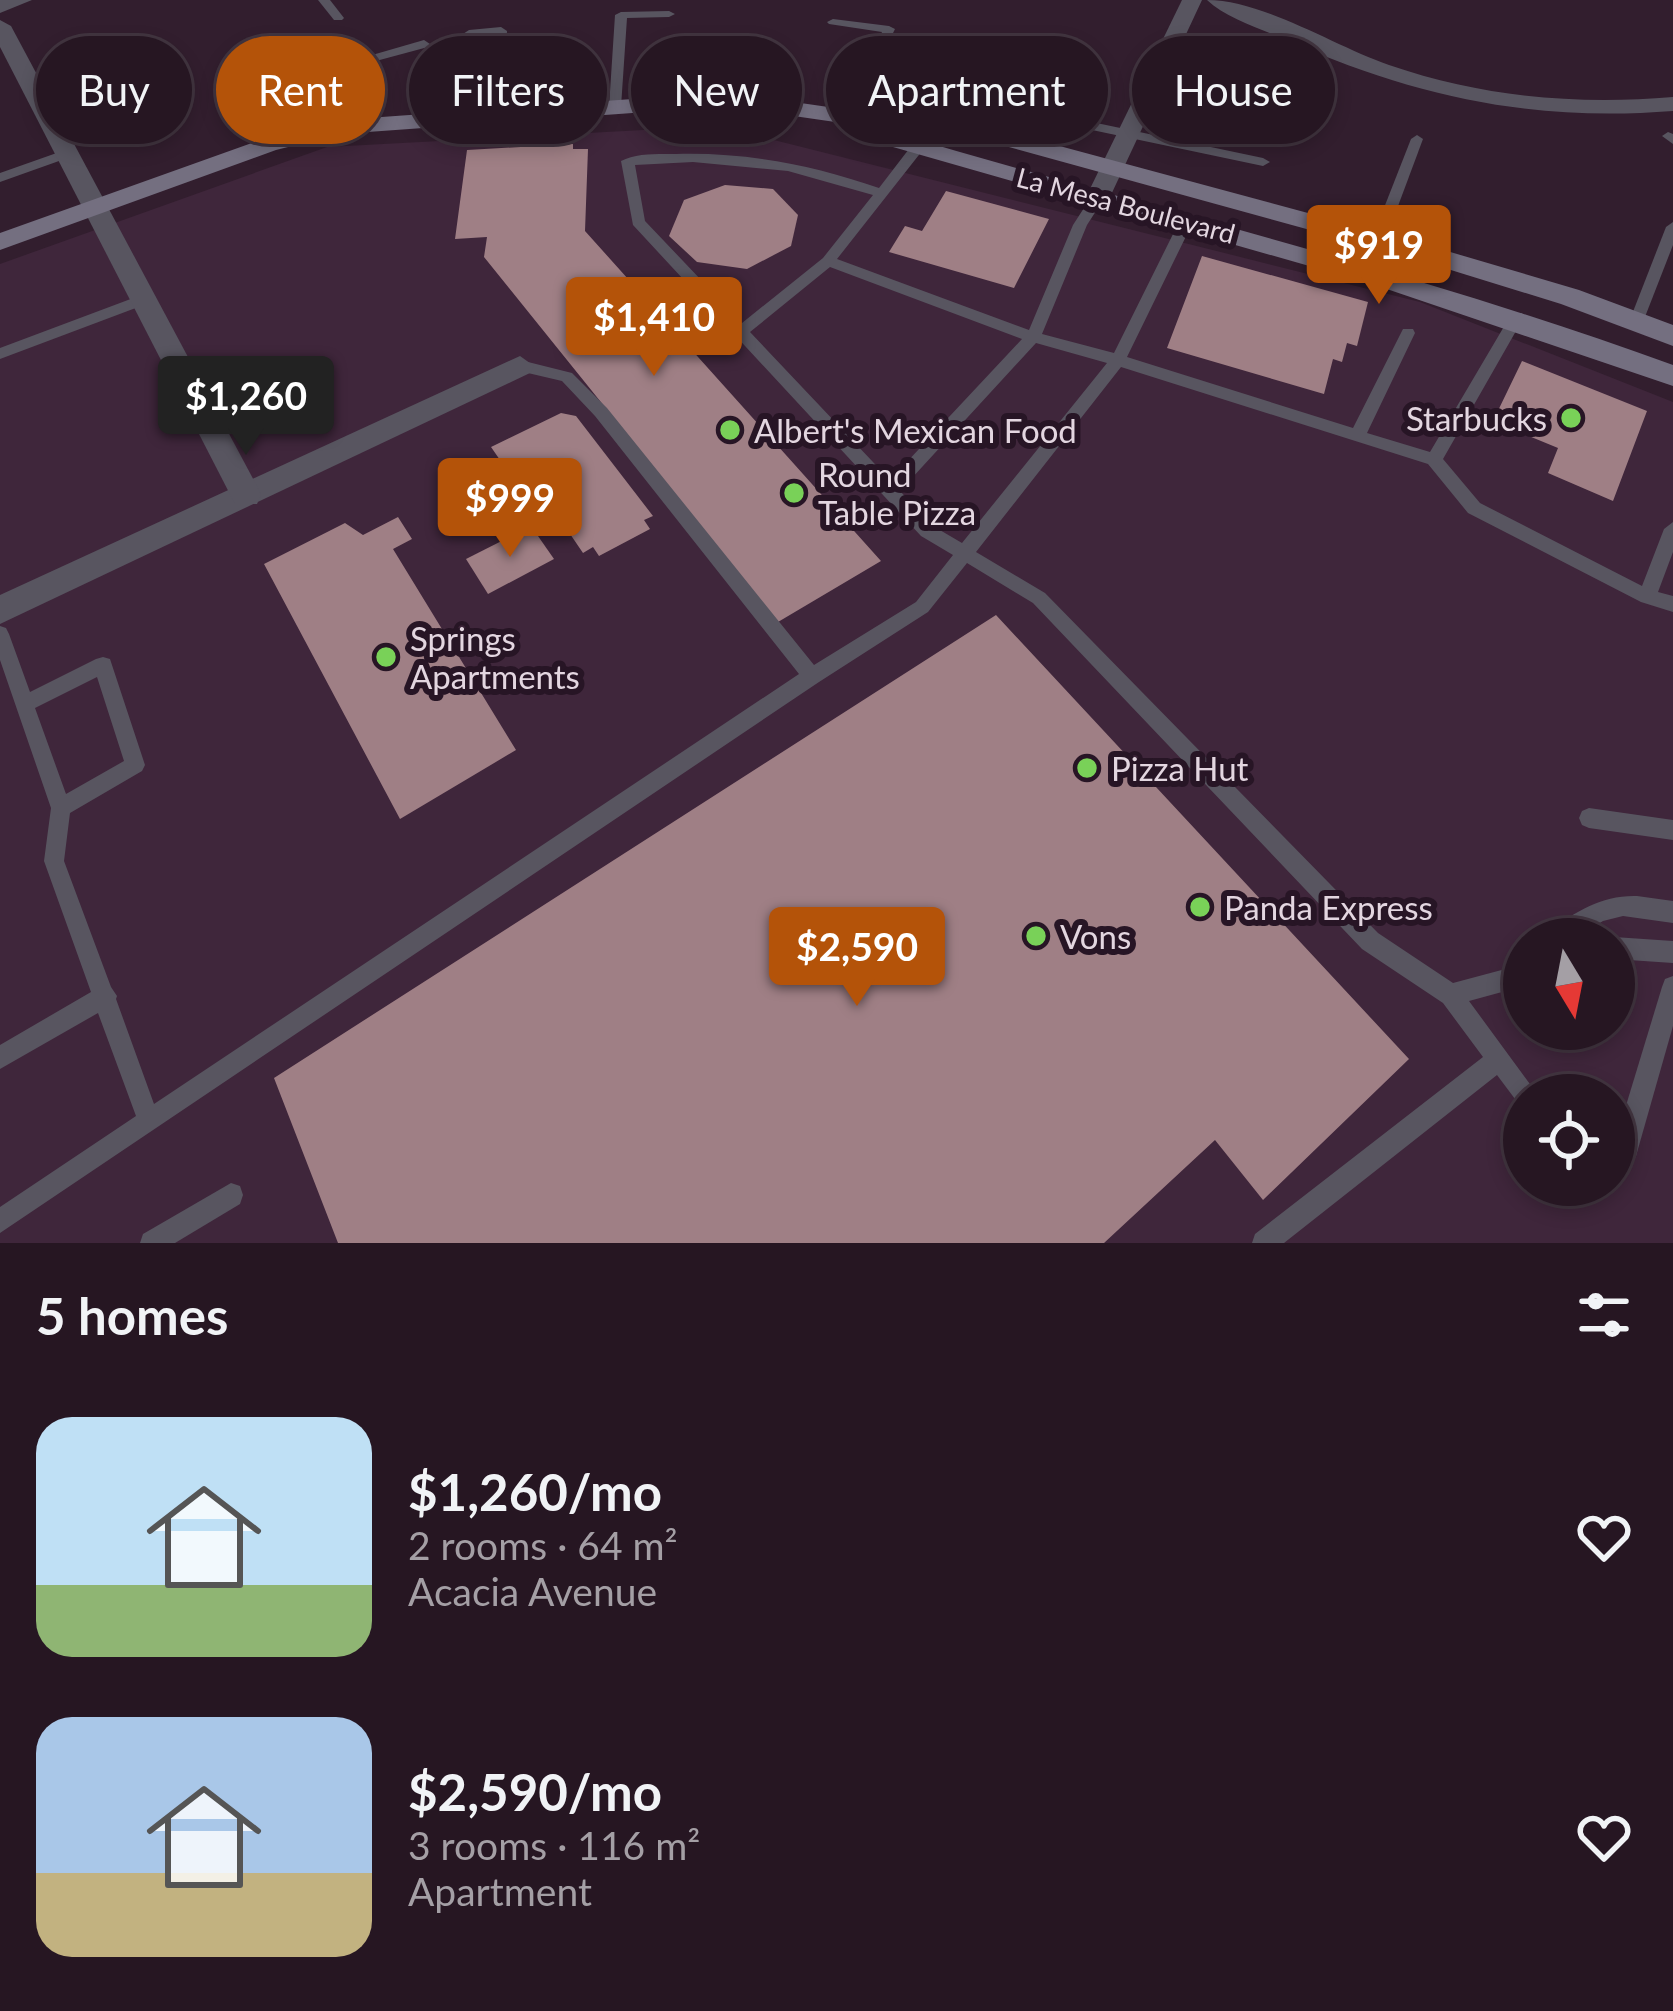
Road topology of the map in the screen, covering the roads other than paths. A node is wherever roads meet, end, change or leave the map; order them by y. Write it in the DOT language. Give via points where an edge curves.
graph roads {
  1 [pos="22,0"];
  2 [pos="324,0"];
  3 [pos="1217,0"];
  4 [pos="1185,2"];
  5 [pos="0,7"];
  6 [pos="669,14"];
  7 [pos="338,18"];
  8 [pos="832,22"];
  9 [pos="0,26"];
  10 [pos="469,34"];
  11 [pos="501,36"];
  12 [pos="886,36"];
  13 [pos="1673,104"];
  14 [pos="615,107"];
  15 [pos="607,108"];
  16 [pos="826,113"];
  17 [pos="409,122"];
  18 [pos="1108,128"];
  19 [pos="1129,132"];
  20 [pos="1418,139"];
  21 [pos="74,144"];
  22 [pos="905,144"];
  23 [pos="1023,144"];
  24 [pos="65,148"];
  25 [pos="917,148"];
  26 [pos="1263,162"];
  27 [pos="1112,167"];
  28 [pos="0,178"];
  29 [pos="881,193"];
  30 [pos="1099,197"];
  31 [pos="95,208"];
  32 [pos="1186,222"];
  33 [pos="1673,227"];
  34 [pos="1378,241"];
  35 [pos="0,242"];
  36 [pos="828,261"];
  37 [pos="144,299"];
  38 [pos="1517,317"];
  39 [pos="1636,322"];
  40 [pos="741,332"];
  41 [pos="1408,333"];
  42 [pos="1673,336"];
  43 [pos="1033,337"];
  44 [pos="0,354"];
  45 [pos="1118,359"];
  46 [pos="520,366"];
  47 [pos="1673,376"];
  48 [pos="1358,435"];
  49 [pos="1434,460"];
  50 [pos="889,492"];
  51 [pos="247,495"];
  52 [pos="1673,529"];
  53 [pos="962,555"];
  54 [pos="1647,597"];
  55 [pos="1673,604"];
  56 [pos="0,610"];
  57 [pos="0,634"];
  58 [pos="812,676"];
  59 [pos="23,705"];
  60 [pos="62,808"];
  61 [pos="1589,818"];
  62 [pos="1673,830"];
  63 [pos="1673,912"];
  64 [pos="1585,918"];
  65 [pos="1635,949"];
  66 [pos="1673,952"];
  67 [pos="1503,981"];
  68 [pos="1673,987"];
  69 [pos="1451,995"];
  70 [pos="106,996"];
  71 [pos="0,1058"];
  72 [pos="1499,1060"];
  73 [pos="1510,1074"];
  74 [pos="1635,1118"];
  75 [pos="149,1121"];
  76 [pos="231,1195"];
  77 [pos="0,1220"];
  78 [pos="152,1243"];
  79 [pos="1264,1243"];
  1 -- 5 [label="street"];
  2 -- 7 [label="lane"];
  3 -- 13 [label="street" via="1357,64 1460,95 1570,109"];
  4 -- 19 [label="street"];
  6 -- 14 [label="lane" via="621,15"];
  8 -- 12 [label="lane" via="890,28"];
  9 -- 24 [label="street"];
  10 -- 11 [label="lane"];
  14 -- 15 [label="main road, La Mesa Boulevard"];
  14 -- 16 [label="main road, La Mesa Boulevard"];
  17 -- 31 [label="main road, La Mesa Boulevard" via="340,127 268,145"];
  18 -- 19 [label="lane"];
  19 -- 26 [label="lane"];
  19 -- 27 [label="street"];
  20 -- 34 [label="lane"];
  21 -- 24 [label="lane"];
  22 -- 25 [label="main road, La Mesa Boulevard"];
  23 -- 27 [label="main road, La Mesa Boulevard"];
  24 -- 28 [label="lane"];
  24 -- 31 [label="street"];
  25 -- 29 [label="lane"];
  25 -- 30 [label="main road, La Mesa Boulevard"];
  27 -- 30 [label="street"];
  27 -- 34 [label="main road, La Mesa Boulevard"];
  29 -- 36 [label="lane"];
  29 -- 40 [label="lane" via="764,161 628,161 638,223"];
  30 -- 32 [label="main road, La Mesa Boulevard"];
  30 -- 43 [label="lane"];
  31 -- 35 [label="main road, La Mesa Boulevard"];
  31 -- 37 [label="street"];
  32 -- 38 [label="main road, La Mesa Boulevard"];
  32 -- 45 [label="lane"];
  33 -- 39 [label="lane"];
  34 -- 39 [label="main road, La Mesa Boulevard"];
  36 -- 40 [label="lane"];
  36 -- 43 [label="lane"];
  37 -- 44 [label="lane"];
  37 -- 51 [label="street"];
  38 -- 47 [label="main road, La Mesa Boulevard"];
  38 -- 49 [label="lane"];
  39 -- 42 [label="main road, La Mesa Boulevard"];
  40 -- 50 [label="lane"];
  41 -- 48 [label="lane"];
  43 -- 45 [label="lane"];
  43 -- 50 [label="lane"];
  45 -- 48 [label="lane"];
  45 -- 53 [label="lane"];
  46 -- 51 [label="street"];
  46 -- 58 [label="lane" via="567,377 601,412"];
  48 -- 49 [label="lane"];
  49 -- 54 [label="lane" via="1474,508"];
  50 -- 53 [label="lane"];
  51 -- 56 [label="street"];
  52 -- 54 [label="lane"];
  53 -- 58 [label="lane" via="922,607"];
  53 -- 69 [label="lane" via="1039,598 1370,941"];
  54 -- 55 [label="lane"];
  57 -- 59 [label="lane"];
  58 -- 75 [label="lane"];
  59 -- 60 [label="lane"];
  59 -- 60 [label="lane" via="103,665 134,765"];
  60 -- 70 [label="lane" via="54,860"];
  61 -- 62 [label="lane"];
  63 -- 64 [label="lane" via="1638,904 1597,908"];
  65 -- 66 [label="lane"];
  67 -- 69 [label="lane"];
  68 -- 74 [label="lane"];
  69 -- 72 [label="lane"];
  70 -- 71 [label="lane"];
  70 -- 75 [label="lane"];
  72 -- 73 [label="lane"];
  72 -- 79 [label="lane"];
  75 -- 77 [label="lane"];
  76 -- 78 [label="lane"];
}
